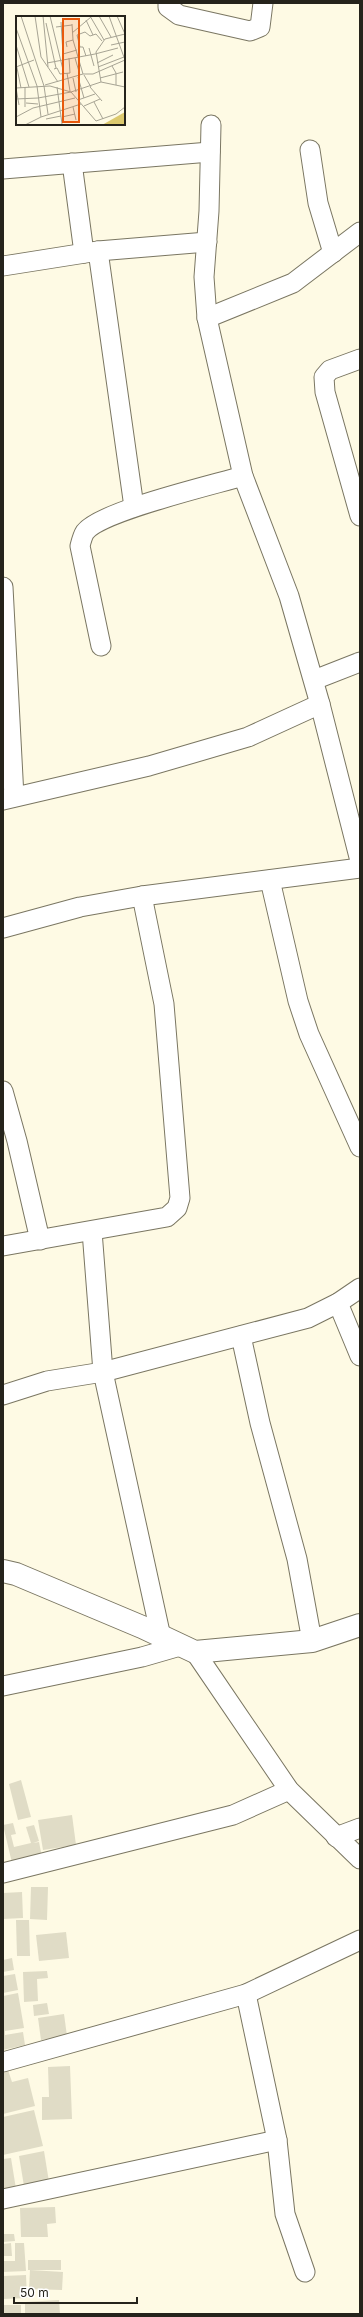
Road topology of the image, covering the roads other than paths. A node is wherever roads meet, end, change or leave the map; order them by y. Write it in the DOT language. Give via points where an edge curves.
graph roads {
  1 [pos="168,3"];
  2 [pos="263,3"];
  3 [pos="211,125"];
  4 [pos="310,150"];
  5 [pos="210,152"];
  6 [pos="72,163"];
  7 [pos="3,169"];
  8 [pos="360,232"];
  9 [pos="207,242"];
  10 [pos="91,252"];
  11 [pos="333,253"];
  12 [pos="3,266"];
  13 [pos="207,318"];
  14 [pos="360,359"];
  15 [pos="243,476"];
  16 [pos="134,507"];
  17 [pos="360,516"];
  18 [pos="3,587"];
  19 [pos="101,646"];
  20 [pos="360,662"];
  21 [pos="314,680"];
  22 [pos="320,704"];
  23 [pos="8,798"];
  24 [pos="360,861"];
  25 [pos="360,868"];
  26 [pos="270,880"];
  27 [pos="142,896"];
  28 [pos="3,928"];
  29 [pos="3,1091"];
  30 [pos="360,1147"];
  31 [pos="92,1231"];
  32 [pos="40,1240"];
  33 [pos="3,1246"];
  34 [pos="360,1288"];
  35 [pos="338,1303"];
  36 [pos="241,1336"];
  37 [pos="360,1356"];
  38 [pos="103,1372"];
  39 [pos="3,1395"];
  40 [pos="3,1572"];
  41 [pos="360,1625"];
  42 [pos="312,1641"];
  43 [pos="179,1645"];
  44 [pos="3,1686"];
  45 [pos="289,1790"];
  46 [pos="360,1828"];
  47 [pos="336,1837"];
  48 [pos="360,1859"];
  49 [pos="3,1873"];
  50 [pos="360,1940"];
  51 [pos="246,1994"];
  52 [pos="3,2062"];
  53 [pos="276,2140"];
  54 [pos="3,2199"];
  55 [pos="305,2272"];
  1 -- 2 [label="street" via="168,7 179,15 250,31 260,28"];
  3 -- 5 [label="street"];
  4 -- 11 [label="street" via="318,203"];
  5 -- 6 [label="street"];
  5 -- 9 [label="street"];
  6 -- 7 [label="street"];
  6 -- 10 [label="street"];
  8 -- 11 [label="street"];
  9 -- 10 [label="street"];
  9 -- 13 [label="street" via="204,277"];
  10 -- 12 [label="street"];
  10 -- 16 [label="street"];
  11 -- 13 [label="street" via="293,282"];
  13 -- 15 [label="street"];
  14 -- 17 [label="street" via="330,370 324,377 324,392"];
  15 -- 16 [label="street"];
  15 -- 21 [label="street" via="289,596"];
  16 -- 19 [label="street" via="95,524 85,532 80,546"];
  18 -- 23 [label="street"];
  20 -- 21 [label="street"];
  21 -- 22 [label="street"];
  22 -- 23 [label="street" via="248,737 149,766"];
  22 -- 24 [label="street"];
  25 -- 26 [label="street"];
  26 -- 27 [label="street"];
  26 -- 30 [label="street" via="298,1001 309,1034"];
  27 -- 28 [label="street" via="80,907"];
  27 -- 31 [label="street" via="164,1004 180,1198 177,1208 167,1217"];
  29 -- 32 [label="street" via="18,1142"];
  31 -- 32 [label="street"];
  31 -- 38 [label="street"];
  32 -- 33 [label="street"];
  34 -- 35 [label="street"];
  35 -- 36 [label="street" via="308,1318"];
  35 -- 37 [label="street"];
  36 -- 38 [label="street"];
  36 -- 42 [label="street" via="260,1423 297,1559"];
  38 -- 39 [label="street" via="47,1381"];
  38 -- 43 [label="street"];
  40 -- 43 [label="street" via="16,1574"];
  41 -- 42 [label="street"];
  42 -- 43 [label="street"];
  43 -- 44 [label="street" via="142,1657"];
  43 -- 45 [label="street"];
  45 -- 47 [label="street"];
  45 -- 49 [label="street" via="233,1814"];
  46 -- 47 [label="street"];
  47 -- 48 [label="street"];
  50 -- 51 [label="street"];
  51 -- 52 [label="street"];
  51 -- 53 [label="street"];
  53 -- 54 [label="street"];
  53 -- 55 [label="street" via="285,2214"];
}
